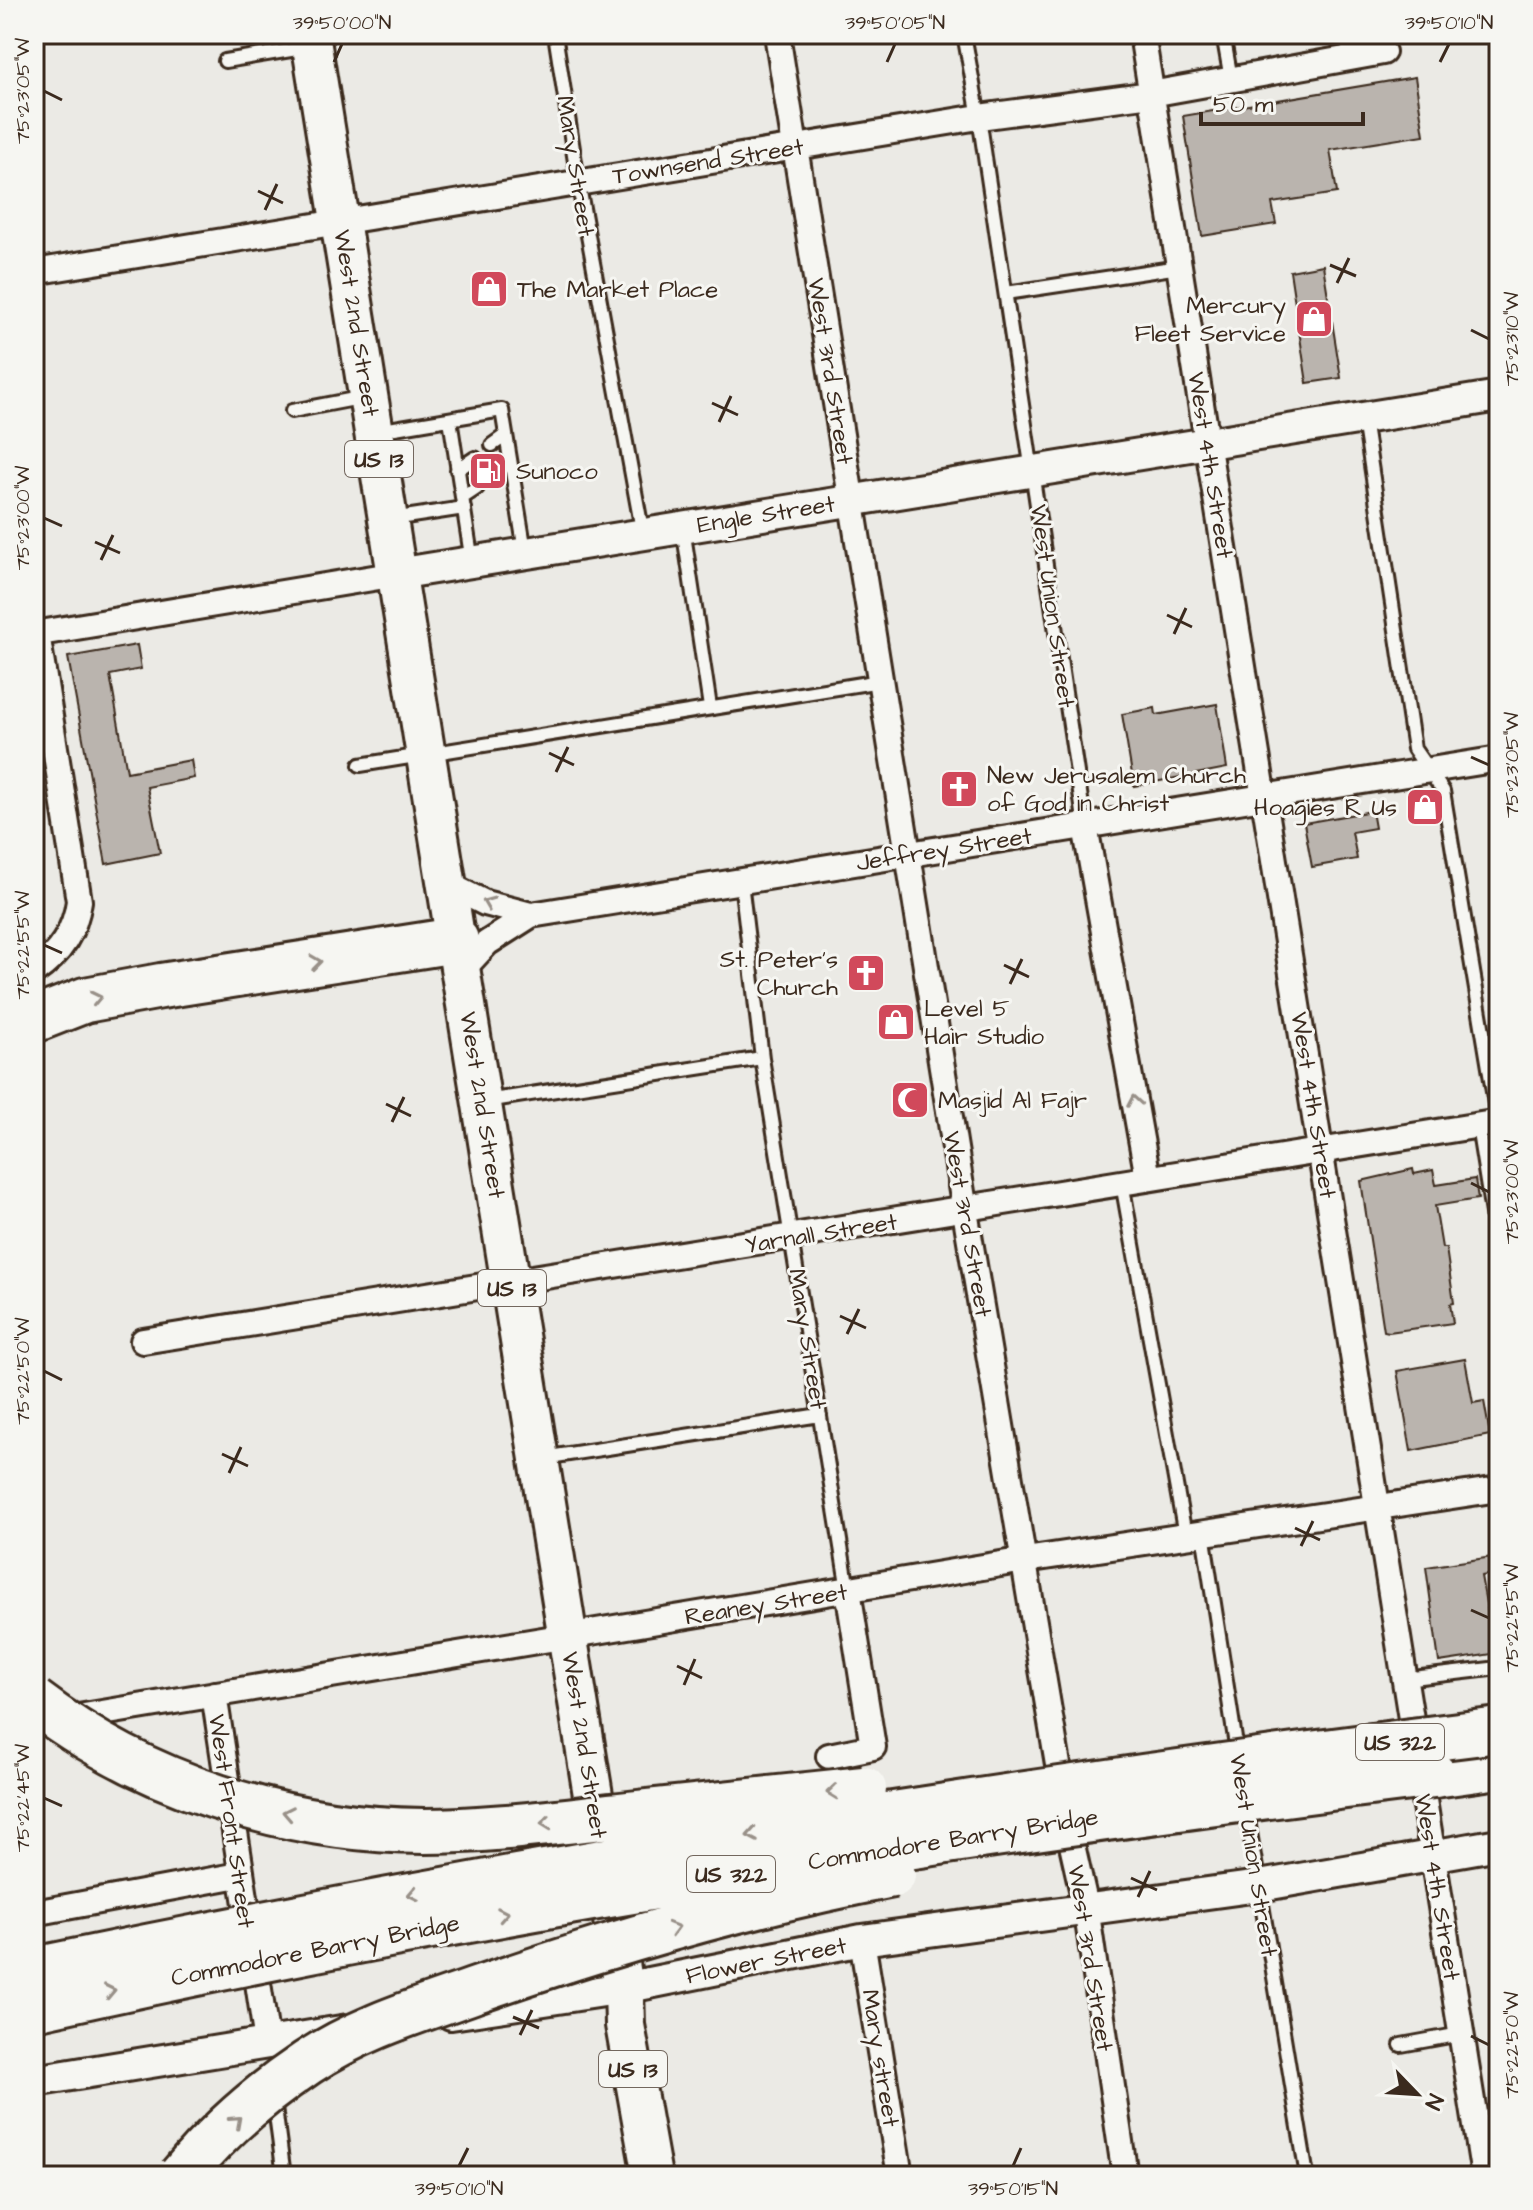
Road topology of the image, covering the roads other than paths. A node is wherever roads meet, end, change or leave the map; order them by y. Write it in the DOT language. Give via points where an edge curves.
graph roads {
  1 [pos="555,34"];
  2 [pos="777,34"];
  3 [pos="964,34"];
  4 [pos="1142,34"];
  5 [pos="1223,34"];
  6 [pos="311,40"];
  7 [pos="1383,52"];
  8 [pos="225,61"];
  9 [pos="1231,79"];
  10 [pos="1151,94"];
  11 [pos="979,117"];
  12 [pos="795,148"];
  13 [pos="578,181"];
  14 [pos="341,224"];
  15 [pos="1179,267"];
  16 [pos="34,272"];
  17 [pos="1006,293"];
  18 [pos="1499,396"];
  19 [pos="292,411"];
  20 [pos="371,414"];
  21 [pos="1364,418"];
  22 [pos="450,419"];
  23 [pos="506,435"];
  24 [pos="1207,443"];
  25 [pos="492,445"];
  26 [pos="475,458"];
  27 [pos="511,465"];
  28 [pos="457,470"];
  29 [pos="1033,471"];
  30 [pos="499,474"];
  31 [pos="477,488"];
  32 [pos="851,501"];
  33 [pos="463,503"];
  34 [pos="388,520"];
  35 [pos="683,528"];
  36 [pos="643,535"];
  37 [pos="525,553"];
  38 [pos="472,562"];
  39 [pos="397,574"];
  40 [pos="36,634"];
  41 [pos="880,681"];
  42 [pos="710,707"];
  43 [pos="426,755"];
  44 [pos="1499,759"];
  45 [pos="360,765"];
  46 [pos="1430,770"];
  47 [pos="1264,797"];
  48 [pos="1085,826"];
  49 [pos="908,855"];
  50 [pos="741,882"];
  51 [pos="447,884"];
  52 [pos="531,915"];
  53 [pos="459,956"];
  54 [pos="34,972"];
  55 [pos="34,1020"];
  56 [pos="762,1058"];
  57 [pos="482,1102"];
  58 [pos="1492,1123"];
  59 [pos="1321,1150"];
  60 [pos="1148,1178"];
  61 [pos="1122,1183"];
  62 [pos="965,1211"];
  63 [pos="792,1237"];
  64 [pos="1499,1257"];
  65 [pos="511,1282"];
  66 [pos="143,1341"];
  67 [pos="820,1415"];
  68 [pos="539,1459"];
  69 [pos="1499,1489"];
  70 [pos="1378,1509"];
  71 [pos="1194,1534"];
  72 [pos="1025,1560"];
  73 [pos="848,1590"];
  74 [pos="568,1636"];
  75 [pos="1499,1668"];
  76 [pos="1404,1679"];
  77 [pos="214,1694"];
  78 [pos="34,1701"];
  79 [pos="34,1724"];
  80 [pos="1499,1730"];
  81 [pos="1300,1754"];
  82 [pos="829,1756"];
  83 [pos="1499,1766"];
  84 [pos="1434,1775"];
  85 [pos="1499,1844"];
  86 [pos="1433,1853"];
  87 [pos="239,1875"];
  88 [pos="1259,1886"];
  89 [pos="1086,1907"];
  90 [pos="34,1913"];
  91 [pos="862,1940"];
  92 [pos="34,1970"];
  93 [pos="624,1988"];
  94 [pos="34,2008"];
  95 [pos="1461,2034"];
  96 [pos="1401,2045"];
  97 [pos="268,2050"];
  98 [pos="271,2073"];
  99 [pos="34,2081"];
  100 [pos="181,2176"];
  101 [pos="284,2176"];
  102 [pos="652,2176"];
  103 [pos="900,2176"];
  104 [pos="1125,2176"];
  105 [pos="1307,2176"];
  106 [pos="1484,2176"];
  1 -- 13 [label="lane, Mary Street"];
  2 -- 12 [label="street, West 3rd Street"];
  3 -- 11 [label="lane, West Union Street"];
  4 -- 10 [label="street, West 4th Street"];
  5 -- 9 [label="lane"];
  6 -- 8 [label="lane"];
  6 -- 14 [label="main road, West 2nd Street / US 13"];
  7 -- 9 [label="street, Townsend Street"];
  9 -- 10 [label="street, Townsend Street"];
  10 -- 11 [label="street, Townsend Street"];
  10 -- 15 [label="street, West 4th Street"];
  11 -- 12 [label="street, Townsend Street"];
  11 -- 17 [label="lane, West Union Street"];
  12 -- 13 [label="street, Townsend Street"];
  12 -- 32 [label="street, West 3rd Street"];
  13 -- 14 [label="street, Townsend Street"];
  13 -- 36 [label="lane, Mary Street"];
  14 -- 16 [label="street, Townsend Street"];
  14 -- 20 [label="main road, West 2nd Street / US 13"];
  15 -- 17 [label="lane"];
  15 -- 24 [label="street, West 4th Street"];
  17 -- 29 [label="lane, West Union Street"];
  18 -- 21 [label="street, Engle Street"];
  19 -- 20 [label="lane"];
  20 -- 22 [label="lane"];
  20 -- 34 [label="main road, West 2nd Street / US 13"];
  21 -- 24 [label="street, Engle Street"];
  21 -- 46 [label="lane" via="1414,749"];
  22 -- 23 [label="lane" via="502,410"];
  22 -- 28 [label="lane"];
  23 -- 25 [label="lane"];
  23 -- 27 [label="lane"];
  24 -- 29 [label="street, Engle Street"];
  24 -- 47 [label="street, West 4th Street"];
  26 -- 28 [label="lane"];
  27 -- 30 [label="lane"];
  27 -- 37 [label="lane"];
  28 -- 33 [label="lane"];
  29 -- 32 [label="street, Engle Street"];
  29 -- 48 [label="lane, West Union Street"];
  31 -- 33 [label="lane"];
  32 -- 35 [label="street, Engle Street"];
  32 -- 41 [label="street, West 3rd Street"];
  33 -- 34 [label="lane"];
  33 -- 38 [label="lane"];
  34 -- 39 [label="main road, West 2nd Street / US 13"];
  35 -- 36 [label="street, Engle Street"];
  35 -- 42 [label="lane"];
  36 -- 37 [label="street, Engle Street"];
  37 -- 38 [label="street, Engle Street"];
  38 -- 39 [label="street, Engle Street"];
  39 -- 40 [label="street, Engle Street"];
  39 -- 43 [label="main road, West 2nd Street / US 13"];
  40 -- 54 [label="street" via="79,901 64,943"];
  41 -- 42 [label="lane"];
  41 -- 49 [label="street, West 3rd Street"];
  42 -- 43 [label="lane"];
  43 -- 45 [label="lane"];
  43 -- 51 [label="main road, West 2nd Street / US 13"];
  44 -- 46 [label="street, Jeffrey Street"];
  46 -- 47 [label="street, Jeffrey Street"];
  46 -- 58 [label="lane" via="1443,791"];
  47 -- 48 [label="street, Jeffrey Street"];
  47 -- 59 [label="street, West 4th Street"];
  48 -- 49 [label="street, Jeffrey Street"];
  60 -- 48 [label="street, West Union Street, one-way"];
  49 -- 50 [label="street, Jeffrey Street"];
  49 -- 62 [label="street, West 3rd Street"];
  50 -- 52 [label="street, Jeffrey Street"];
  50 -- 56 [label="lane, Mary Street"];
  52 -- 51 [label="street, one-way" via="485,903"];
  51 -- 53 [label="main road, West 2nd Street / US 13"];
  52 -- 53 [label="street"];
  55 -- 53 [label="highway, one-way" via="85,1000 161,986"];
  53 -- 57 [label="main road, West 2nd Street / US 13"];
  56 -- 57 [label="lane"];
  56 -- 63 [label="lane, Mary Street"];
  57 -- 65 [label="main road, West 2nd Street / US 13"];
  58 -- 59 [label="street, Yarnall Street"];
  58 -- 64 [label="lane"];
  59 -- 60 [label="street, Yarnall Street"];
  59 -- 70 [label="street, West 4th Street"];
  60 -- 61 [label="street, Yarnall Street"];
  61 -- 62 [label="street, Yarnall Street"];
  61 -- 71 [label="lane, West Union Street"];
  62 -- 63 [label="street, Yarnall Street"];
  62 -- 72 [label="street, West 3rd Street"];
  63 -- 65 [label="street, Yarnall Street"];
  63 -- 67 [label="lane, Mary Street"];
  65 -- 66 [label="street, Yarnall Street"];
  65 -- 68 [label="main road, West 2nd Street / US 13"];
  67 -- 68 [label="lane"];
  67 -- 73 [label="lane, Mary Street"];
  68 -- 74 [label="main road, West 2nd Street / US 13"];
  69 -- 70 [label="street, Reaney Street"];
  70 -- 71 [label="street, Reaney Street"];
  70 -- 76 [label="street, West 4th Street"];
  71 -- 72 [label="street, Reaney Street"];
  71 -- 88 [label="lane, West Union Street"];
  72 -- 73 [label="street, Reaney Street"];
  72 -- 89 [label="street, West 3rd Street"];
  73 -- 74 [label="street, Reaney Street"];
  73 -- 82 [label="street, Mary Street" via="873,1747"];
  74 -- 77 [label="street, Reaney Street"];
  74 -- 93 [label="main road, West 2nd Street / US 13"];
  75 -- 76 [label="lane"];
  76 -- 86 [label="street, West 4th Street"];
  77 -- 79 [label="street, Reaney Street"];
  77 -- 87 [label="street, West Front Street"];
  81 -- 78 [label="highway, one-way, bridge" via="1123,1757 520,1826 422,1831 356,1826 198,1791 86,1739"];
  80 -- 81 [label="highway, Commodore Barry Bridge / US 322, bridge"];
  81 -- 92 [label="highway, Commodore Barry Bridge / US 322, one-way, bridge" via="753,1835 432,1891"];
  83 -- 84 [label="highway, Commodore Barry Bridge / US 322"];
  94 -- 84 [label="highway, Commodore Barry Bridge / US 322, one-way, bridge" via="683,1882 1126,1813"];
  100 -- 84 [label="highway, one-way, bridge" via="266,2093 309,2062 375,2026 565,1959 739,1910 889,1876 1254,1815"];
  85 -- 86 [label="street, Flower Street"];
  86 -- 88 [label="street, Flower Street"];
  86 -- 95 [label="street, West 4th Street"];
  87 -- 90 [label="street"];
  87 -- 97 [label="street, West Front Street"];
  88 -- 89 [label="street, Flower Street"];
  88 -- 105 [label="lane, West Union Street"];
  89 -- 91 [label="street, Flower Street"];
  89 -- 104 [label="street, West 3rd Street"];
  91 -- 93 [label="street, Flower Street"];
  91 -- 103 [label="street, Mary street"];
  93 -- 97 [label="street, Flower Street"];
  93 -- 102 [label="main road, West 2nd Street / US 13" via="625,2025"];
  95 -- 96 [label="lane"];
  95 -- 106 [label="street, West 4th Street"];
  97 -- 99 [label="street, Flower Street"];
  98 -- 101 [label="lane"];
}
